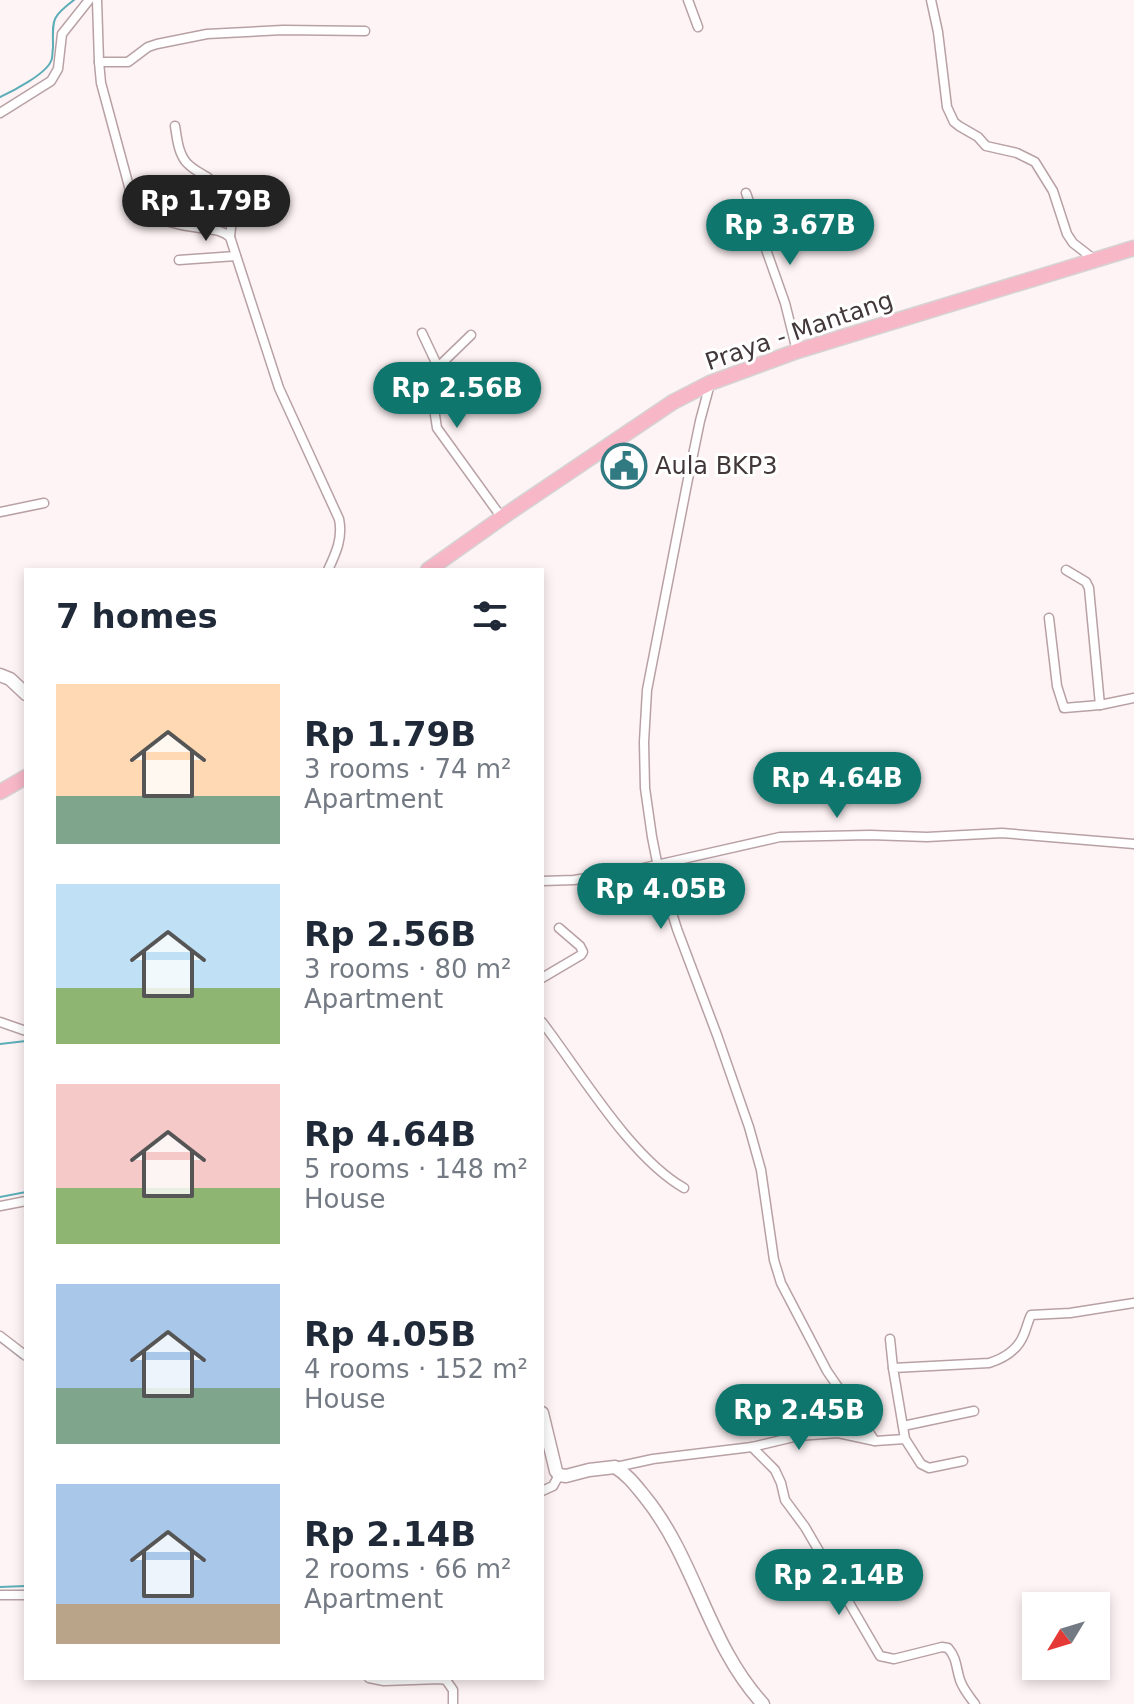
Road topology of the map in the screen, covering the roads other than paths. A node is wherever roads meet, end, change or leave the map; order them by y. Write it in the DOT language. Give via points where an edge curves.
graph roads {
  1 [pos="89,0"];
  2 [pos="97,0"];
  3 [pos="688,0"];
  4 [pos="931,0"];
  5 [pos="698,27"];
  6 [pos="365,31"];
  7 [pos="99,62"];
  8 [pos="0,113"];
  9 [pos="175,126"];
  10 [pos="746,193"];
  11 [pos="230,237"];
  12 [pos="1134,248"];
  13 [pos="236,256"];
  14 [pos="179,260"];
  15 [pos="1095,260"];
  16 [pos="422,333"];
  17 [pos="471,335"];
  18 [pos="797,351"];
  19 [pos="438,367"];
  20 [pos="710,383"];
  21 [pos="44,503"];
  22 [pos="0,512"];
  23 [pos="502,518"];
  24 [pos="329,568"];
  25 [pos="431,568"];
  26 [pos="1066,570"];
  27 [pos="1049,618"];
  28 [pos="0,675"];
  29 [pos="24,692"];
  30 [pos="1134,698"];
  31 [pos="1100,705"];
  32 [pos="24,778"];
  33 [pos="0,792"];
  34 [pos="1134,844"];
  35 [pos="657,864"];
  36 [pos="544,881"];
  37 [pos="559,928"];
  38 [pos="544,977"];
  39 [pos="0,1022"];
  40 [pos="544,1025"];
  41 [pos="24,1030"];
  42 [pos="684,1188"];
  43 [pos="24,1201"];
  44 [pos="0,1206"];
  45 [pos="1134,1303"];
  46 [pos="0,1336"];
  47 [pos="890,1339"];
  48 [pos="24,1354"];
  49 [pos="893,1368"];
  50 [pos="974,1411"];
  51 [pos="544,1421"];
  52 [pos="903,1426"];
  53 [pos="905,1439"];
  54 [pos="875,1441"];
  55 [pos="752,1447"];
  56 [pos="963,1461"];
  57 [pos="615,1467"];
  58 [pos="559,1475"];
  59 [pos="544,1490"];
  60 [pos="0,1595"];
  61 [pos="24,1595"];
  62 [pos="379,1680"];
  63 [pos="412,1680"];
  64 [pos="446,1680"];
  65 [pos="757,1702"];
  66 [pos="453,1704"];
  67 [pos="975,1704"];
  1 -- 8 [label="street" via="62,34 58,69 51,81"];
  2 -- 7 [label="street"];
  3 -- 5 [label="street"];
  4 -- 15 [label="street" via="947,107 959,126 986,146 1035,162 1053,191 1067,234"];
  6 -- 7 [label="street" via="207,34 148,47 128,62"];
  7 -- 11 [label="street" via="138,211"];
  9 -- 11 [label="street" via="187,164 230,201"];
  10 -- 18 [label="street"];
  11 -- 13 [label="street"];
  12 -- 15 [label="main road, Praya - Mantang"];
  13 -- 14 [label="street"];
  13 -- 24 [label="street" via="279,388 339,519 340,541"];
  15 -- 18 [label="main road, Praya - Mantang"];
  16 -- 19 [label="street"];
  17 -- 19 [label="street"];
  18 -- 20 [label="main road, Praya - Mantang"];
  19 -- 23 [label="street" via="437,428"];
  20 -- 23 [label="main road, Praya - Mantang" via="673,402"];
  20 -- 35 [label="street" via="647,690 645,788"];
  21 -- 22 [label="street"];
  23 -- 25 [label="main road, Praya - Mantang"];
  26 -- 31 [label="street" via="1089,588"];
  27 -- 31 [label="street" via="1063,707"];
  28 -- 29 [label="street"];
  30 -- 31 [label="street"];
  32 -- 33 [label="main road"];
  34 -- 35 [label="street" via="1002,833 780,837"];
  35 -- 36 [label="street"];
  35 -- 54 [label="street" via="749,1127 781,1283 827,1371"];
  37 -- 38 [label="street" via="583,952"];
  39 -- 41 [label="street"];
  40 -- 42 [label="street" via="641,1151"];
  43 -- 44 [label="street"];
  45 -- 49 [label="street" via="1031,1315 1012,1351 989,1363"];
  46 -- 48 [label="street"];
  47 -- 49 [label="street"];
  49 -- 52 [label="street"];
  50 -- 52 [label="street"];
  51 -- 58 [label="street"];
  52 -- 53 [label="street"];
  53 -- 54 [label="street"];
  53 -- 56 [label="street" via="925,1467"];
  54 -- 55 [label="street" via="838,1433"];
  55 -- 57 [label="street"];
  55 -- 67 [label="street" via="779,1475 785,1500 880,1656 894,1659 948,1648"];
  57 -- 58 [label="street"];
  57 -- 65 [label="street" via="663,1522"];
  58 -- 59 [label="street"];
  60 -- 61 [label="street"];
  62 -- 63 [label="street"];
  64 -- 66 [label="street"];
}
